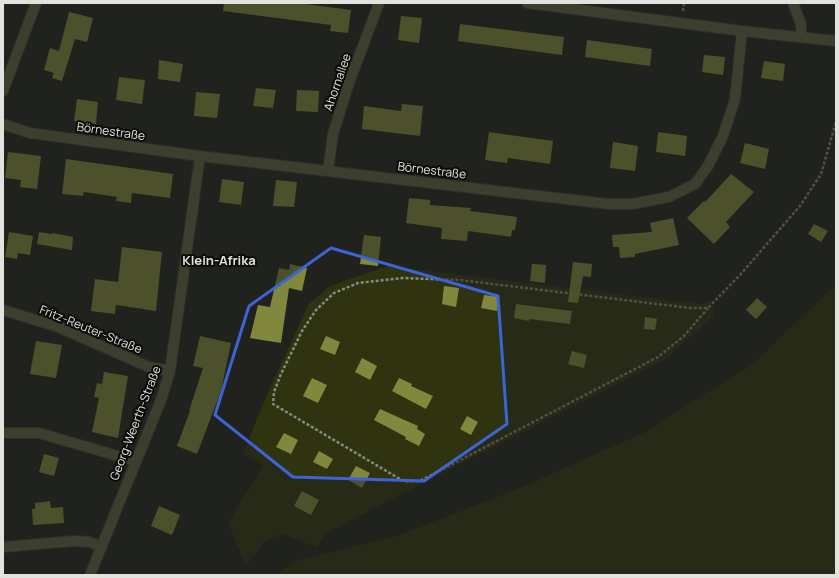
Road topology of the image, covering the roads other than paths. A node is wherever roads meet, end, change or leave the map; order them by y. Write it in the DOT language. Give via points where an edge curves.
graph roads {
  1 [pos="36,3"];
  2 [pos="379,3"];
  3 [pos="527,3"];
  4 [pos="793,3"];
  5 [pos="742,31"];
  6 [pos="801,37"];
  7 [pos="836,40"];
  8 [pos="3,91"];
  9 [pos="3,124"];
  10 [pos="200,156"];
  11 [pos="328,171"];
  12 [pos="3,310"];
  13 [pos="170,371"];
  14 [pos="3,433"];
  15 [pos="135,461"];
  16 [pos="102,546"];
  17 [pos="3,547"];
  18 [pos="90,575"];
  1 -- 8 [label="street"];
  2 -- 11 [label="street, Ahornallee" via="349,83 336,127"];
  3 -- 5 [label="street"];
  4 -- 6 [label="street" via="801,24"];
  5 -- 6 [label="street"];
  5 -- 11 [label="street, Börnestraße" via="735,99 723,136 708,166 695,184 669,197 632,204 608,204"];
  6 -- 7 [label="street"];
  9 -- 10 [label="street, Börnestraße" via="30,133"];
  10 -- 11 [label="street, Börnestraße"];
  10 -- 13 [label="street, Georg-Weerth-Straße"];
  12 -- 13 [label="street, Fritz-Reuter-Straße" via="58,326 149,367"];
  13 -- 15 [label="street, Georg-Weerth-Straße" via="161,400"];
  14 -- 15 [label="street" via="39,433"];
  15 -- 16 [label="street, Georg-Weerth-Straße"];
  16 -- 17 [label="street" via="74,541"];
  16 -- 18 [label="street, Georg-Weerth-Straße"];
}
